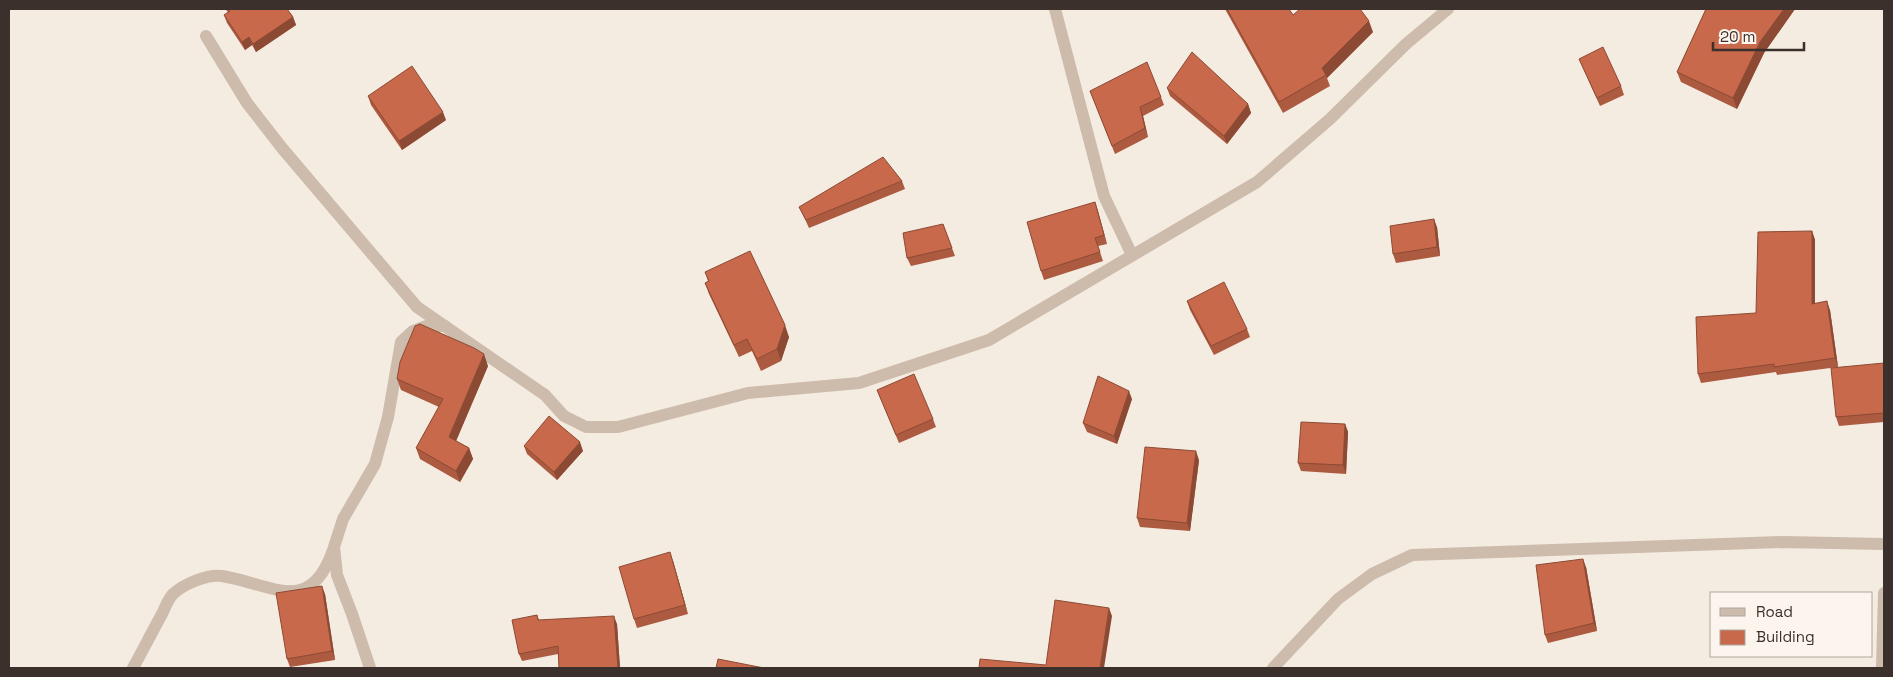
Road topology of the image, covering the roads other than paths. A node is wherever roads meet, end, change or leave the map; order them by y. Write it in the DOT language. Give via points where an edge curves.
graph roads {
  1 [pos="1055,9"];
  2 [pos="1448,9"];
  3 [pos="206,36"];
  4 [pos="1132,255"];
  5 [pos="445,326"];
  6 [pos="1884,544"];
  7 [pos="334,547"];
  8 [pos="1884,593"];
  9 [pos="133,668"];
  10 [pos="370,668"];
  11 [pos="1273,668"];
  12 [pos="1882,668"];
  1 -- 4 [label="street" via="1104,196"];
  2 -- 4 [label="street" via="1257,182"];
  3 -- 5 [label="street" via="246,103 282,148 417,307"];
  4 -- 5 [label="street" via="989,340 860,383 748,393 618,427 586,427 564,416 545,395"];
  5 -- 7 [label="street" via="426,326 413,331 401,342 388,417 375,464 343,519"];
  6 -- 11 [label="street" via="1783,542 1412,555 1372,574 1338,599"];
  7 -- 9 [label="street" via="320,578 307,589 287,592 220,576 191,582 172,595"];
  7 -- 10 [label="street" via="337,575"];
  8 -- 12 [label="street"];
}
